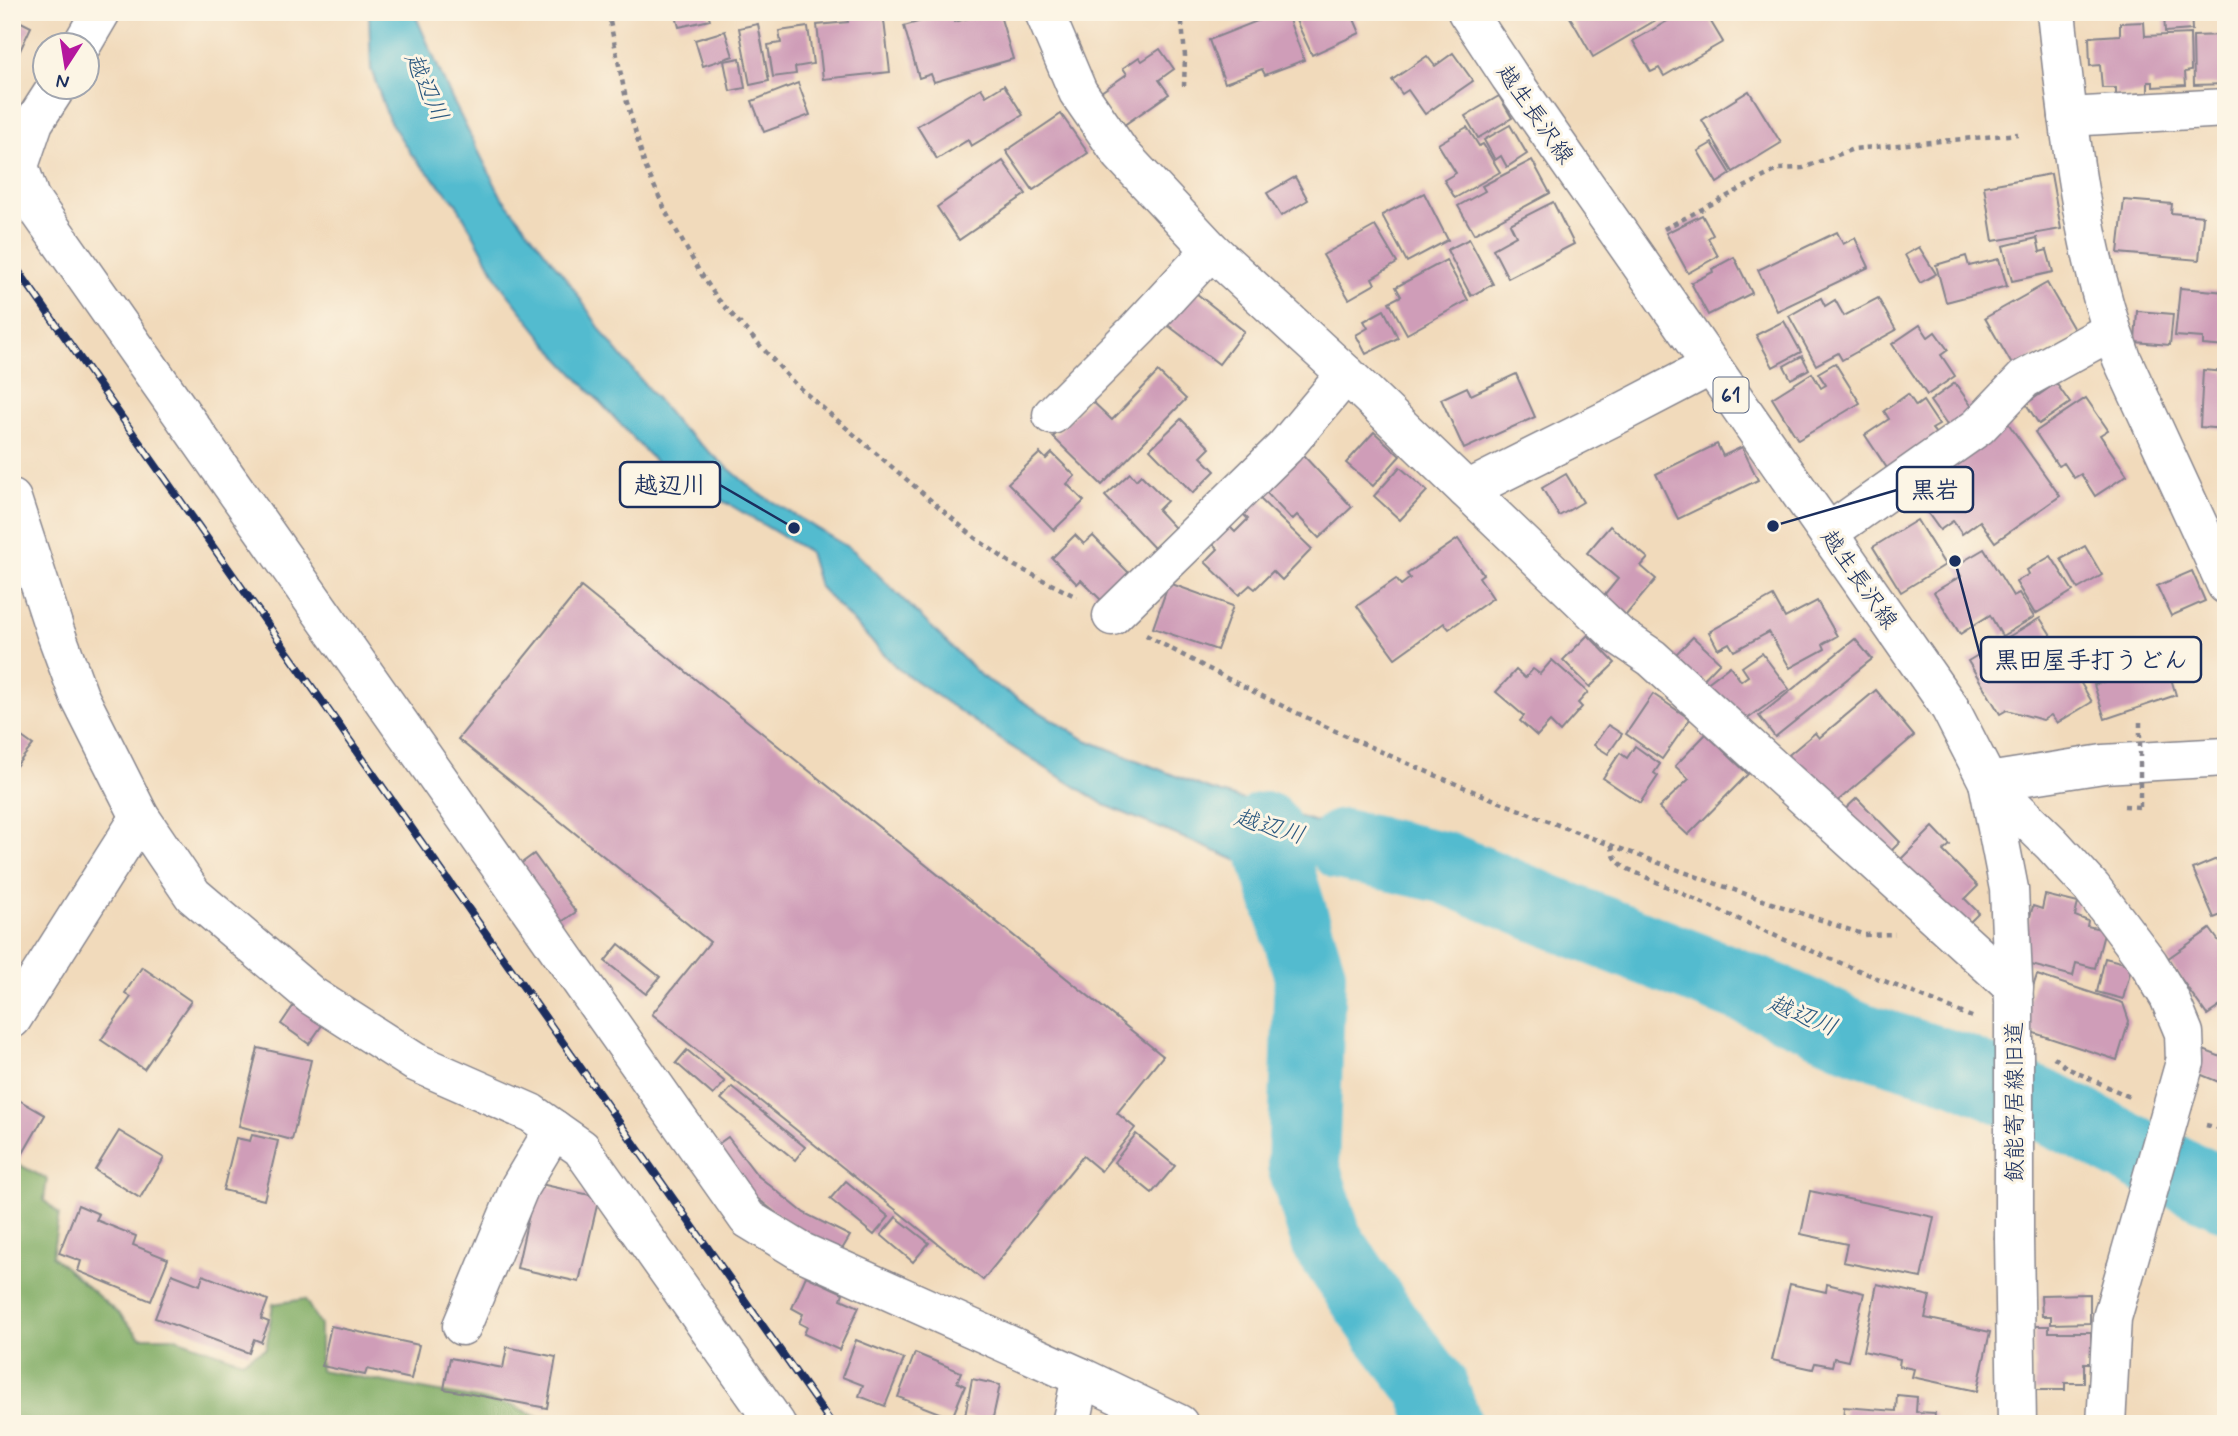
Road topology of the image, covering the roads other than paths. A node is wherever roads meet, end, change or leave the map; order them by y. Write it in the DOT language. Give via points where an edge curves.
graph roads {
  1 [pos="101,12"];
  2 [pos="1044,12"];
  3 [pos="1467,12"];
  4 [pos="2056,12"];
  5 [pos="89,32"];
  6 [pos="46,102"];
  7 [pos="2226,108"];
  8 [pos="2068,117"];
  9 [pos="1211,250"];
  10 [pos="2111,331"];
  11 [pos="1711,366"];
  12 [pos="1346,374"];
  13 [pos="1052,415"];
  14 [pos="1466,490"];
  15 [pos="12,499"];
  16 [pos="1828,533"];
  17 [pos="2226,585"];
  18 [pos="1112,616"];
  19 [pos="2226,757"];
  20 [pos="1988,782"];
  21 [pos="140,817"];
  22 [pos="2014,996"];
  23 [pos="12,1019"];
  24 [pos="554,1129"];
  25 [pos="462,1326"];
  26 [pos="1081,1377"];
  27 [pos="776,1424"];
  28 [pos="1071,1424"];
  29 [pos="1179,1424"];
  30 [pos="2017,1424"];
  31 [pos="2106,1424"];
  1 -- 5 [label="street"];
  2 -- 9 [label="street" via="1078,92 1121,154"];
  3 -- 11 [label="street, 越生長沢線 / 61"];
  4 -- 8 [label="street"];
  6 -- 26 [label="street" via="19,166 30,198 748,1219 802,1252"];
  7 -- 8 [label="street"];
  8 -- 10 [label="street" via="2086,228"];
  9 -- 12 [label="street"];
  9 -- 13 [label="street"];
  10 -- 16 [label="street" via="2024,379 1978,427"];
  10 -- 17 [label="street"];
  11 -- 14 [label="street"];
  11 -- 16 [label="street, 越生長沢線 / 61"];
  12 -- 14 [label="street"];
  12 -- 18 [label="street" via="1284,447"];
  14 -- 22 [label="street"];
  15 -- 21 [label="street" via="79,696"];
  16 -- 20 [label="street, 越生長沢線 / 61" via="1950,708"];
  19 -- 20 [label="street" via="2103,764"];
  20 -- 22 [label="street, 飯能寄居線旧道" via="2009,889"];
  20 -- 31 [label="street, bridge" via="2092,888 2150,964 2184,1033 2185,1062 2112,1318"];
  21 -- 23 [label="street"];
  21 -- 24 [label="street" via="193,895 312,996 415,1062 531,1112"];
  22 -- 30 [label="street, 飯能寄居線旧道, bridge"];
  24 -- 25 [label="street" via="520,1186"];
  24 -- 27 [label="street" via="581,1148"];
  26 -- 28 [label="street"];
  26 -- 29 [label="street"];
}
